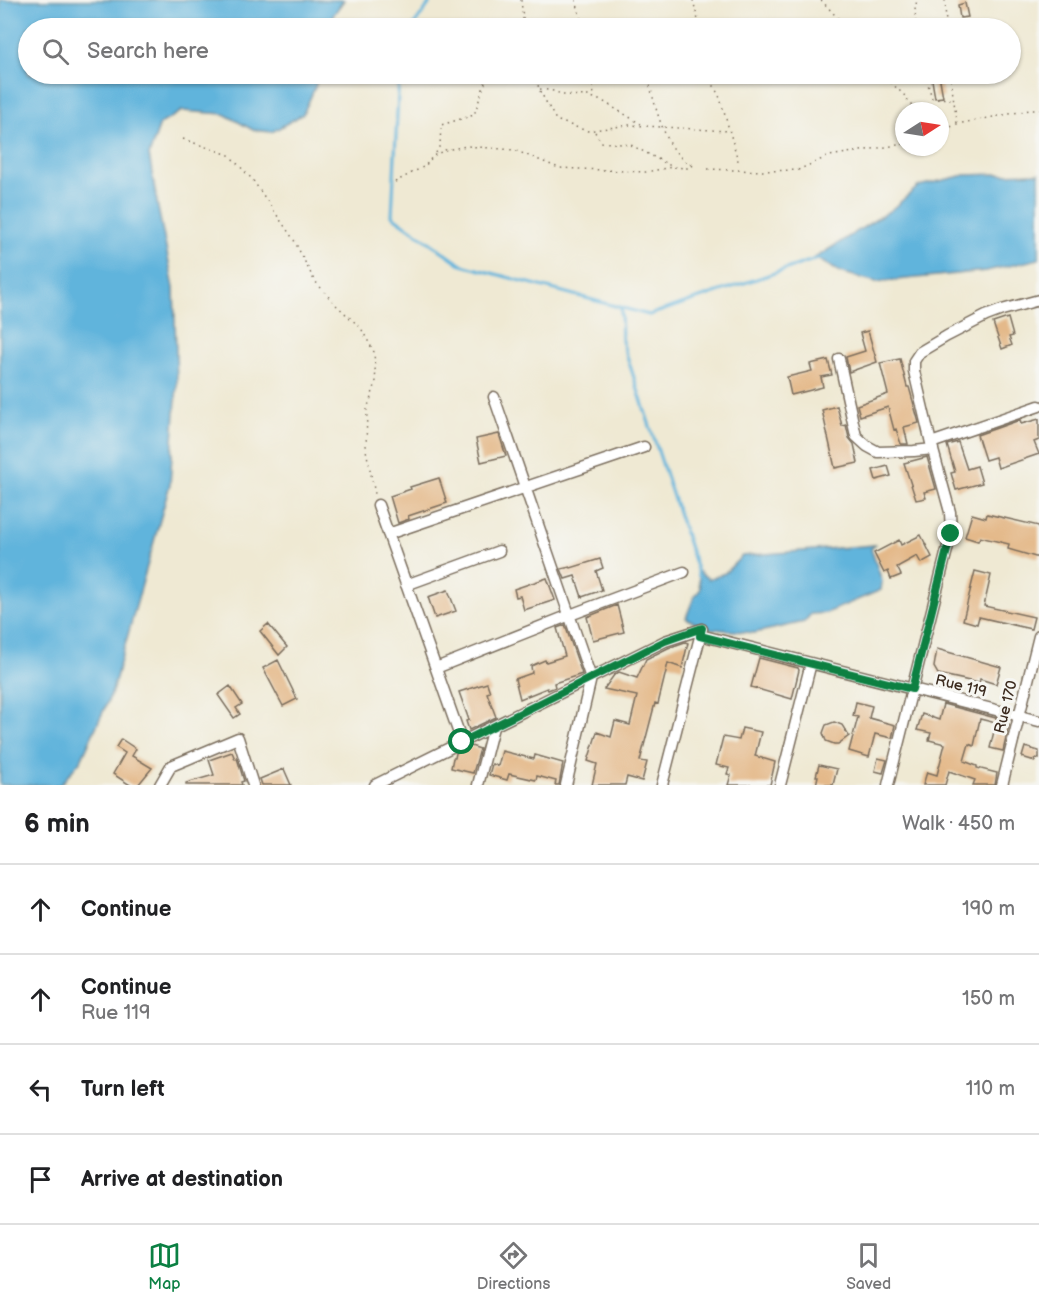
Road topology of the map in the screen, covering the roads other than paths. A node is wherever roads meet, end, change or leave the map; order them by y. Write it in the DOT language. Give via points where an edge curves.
graph roads {
  1 [pos="1039,300"];
  2 [pos="839,359"];
  3 [pos="494,397"];
  4 [pos="1039,406"];
  5 [pos="932,446"];
  6 [pos="644,447"];
  7 [pos="526,488"];
  8 [pos="378,505"];
  9 [pos="388,534"];
  10 [pos="499,551"];
  11 [pos="684,572"];
  12 [pos="406,585"];
  13 [pos="570,615"];
  14 [pos="701,632"];
  15 [pos="1039,636"];
  16 [pos="811,663"];
  17 [pos="436,668"];
  18 [pos="591,678"];
  19 [pos="912,689"];
  20 [pos="1019,716"];
  21 [pos="1039,721"];
  22 [pos="493,727"];
  23 [pos="462,742"];
  24 [pos="160,785"];
  25 [pos="254,785"];
  26 [pos="375,785"];
  27 [pos="478,785"];
  28 [pos="566,785"];
  29 [pos="662,785"];
  30 [pos="780,785"];
  31 [pos="888,785"];
  32 [pos="1002,785"];
  1 -- 5 [label="street" via="986,316 920,352 914,361 914,371"];
  2 -- 5 [label="street" via="856,436 878,452"];
  3 -- 7 [label="street"];
  4 -- 5 [label="street"];
  5 -- 19 [label="street" via="950,512 951,534"];
  6 -- 7 [label="street"];
  7 -- 9 [label="street"];
  7 -- 13 [label="street"];
  8 -- 9 [label="street"];
  9 -- 12 [label="street"];
  10 -- 12 [label="street"];
  11 -- 13 [label="street"];
  12 -- 17 [label="street"];
  13 -- 17 [label="street"];
  13 -- 18 [label="street"];
  14 -- 16 [label="street, Rue 119"];
  14 -- 18 [label="street" via="665,641"];
  14 -- 29 [label="street"];
  15 -- 20 [label="street, Rue 170"];
  16 -- 19 [label="street, Rue 119"];
  16 -- 30 [label="street"];
  17 -- 23 [label="street"];
  18 -- 22 [label="street"];
  18 -- 28 [label="street"];
  19 -- 20 [label="street, Rue 119"];
  19 -- 31 [label="street"];
  20 -- 21 [label="street, Rue 119"];
  20 -- 32 [label="street, Rue 170"];
  22 -- 23 [label="street"];
  22 -- 27 [label="street"];
  23 -- 26 [label="street"];
  24 -- 25 [label="street" via="171,766 238,738"];
}
